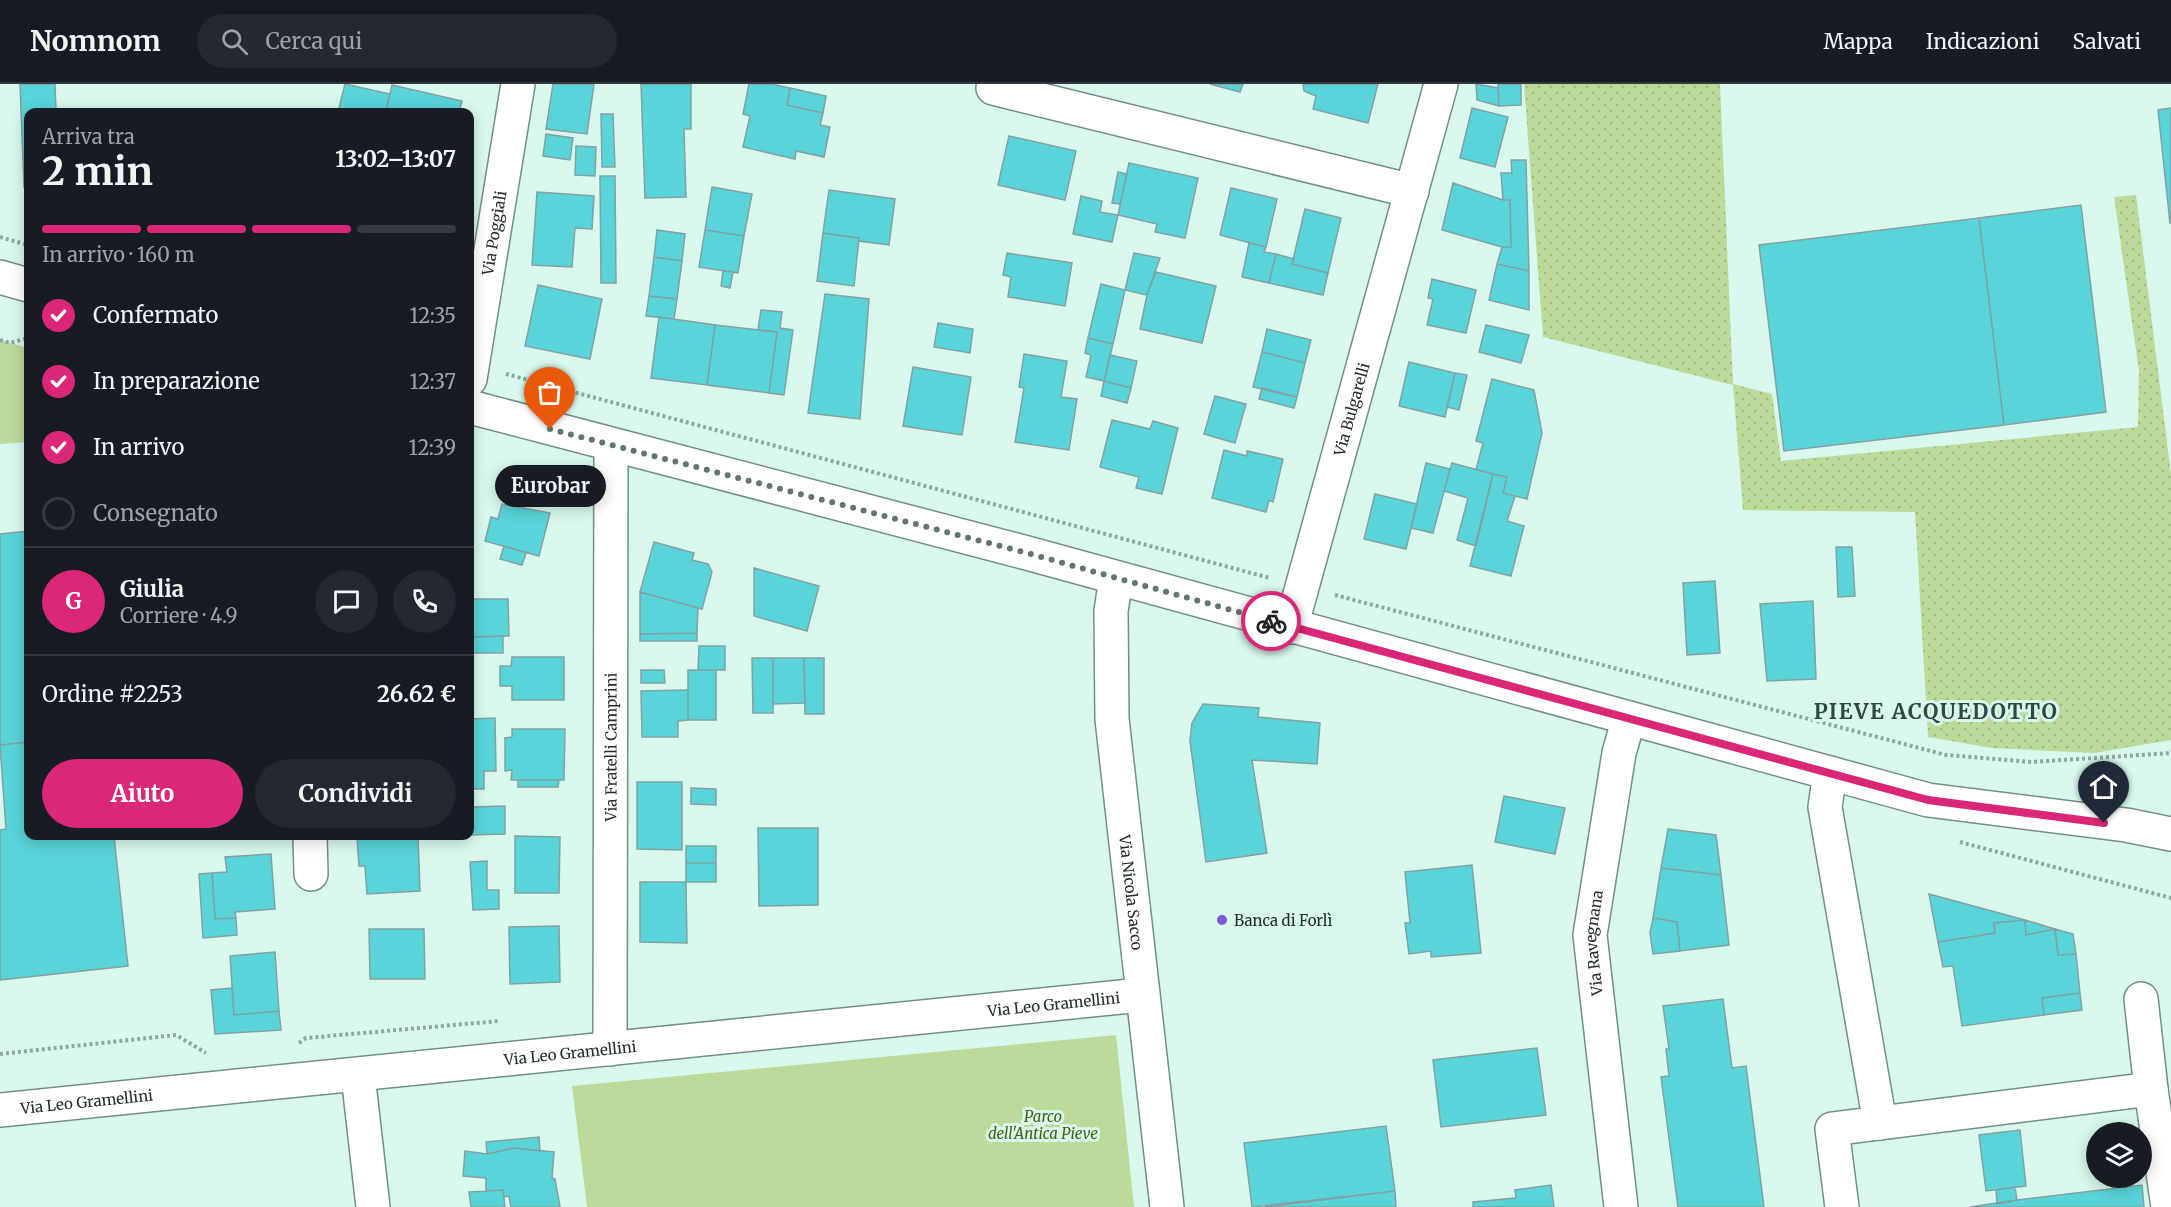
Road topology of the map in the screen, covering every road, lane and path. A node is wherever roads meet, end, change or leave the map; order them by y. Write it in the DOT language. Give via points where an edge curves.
graph roads {
  1 [pos="518,84"];
  2 [pos="1441,84"];
  3 [pos="993,88"];
  4 [pos="1412,191"];
  5 [pos="0,277"];
  6 [pos="24,284"];
  7 [pos="24,339"];
  8 [pos="0,340"];
  9 [pos="474,354"];
  10 [pos="474,408"];
  11 [pos="611,445"];
  12 [pos="1116,578"];
  13 [pos="1292,627"];
  14 [pos="1629,718"];
  15 [pos="1830,773"];
  16 [pos="2126,825"];
  17 [pos="2171,826"];
  18 [pos="2171,834"];
  19 [pos="310,840"];
  20 [pos="311,874"];
  21 [pos="1141,995"];
  22 [pos="2141,999"];
  23 [pos="505,1021"];
  24 [pos="298,1044"];
  25 [pos="610,1049"];
  26 [pos="0,1054"];
  27 [pos="209,1055"];
  28 [pos="358,1075"];
  29 [pos="2151,1089"];
  30 [pos="0,1110"];
  31 [pos="1880,1123"];
  32 [pos="373,1207"];
  33 [pos="1167,1207"];
  34 [pos="1621,1207"];
  35 [pos="1842,1207"];
  36 [pos="2168,1207"];
  1 -- 9 [label="street, Via Poggiali"];
  2 -- 4 [label="street, Via Bulgarelli"];
  3 -- 4 [label="street"];
  4 -- 13 [label="street, Via Bulgarelli"];
  5 -- 6 [label="street"];
  7 -- 8 [label="path" via="10,343"];
  10 -- 11 [label="street"];
  11 -- 12 [label="street"];
  11 -- 25 [label="street, Via Fratelli Camprini"];
  12 -- 13 [label="street"];
  12 -- 21 [label="street, Via Nicola Sacco" via="1111,611 1112,719"];
  13 -- 14 [label="street"];
  14 -- 15 [label="street"];
  14 -- 34 [label="street, Via Ravegnana" via="1619,753 1590,935"];
  15 -- 16 [label="street" via="1928,800"];
  15 -- 31 [label="street" via="1825,807"];
  16 -- 17 [label="street"];
  16 -- 18 [label="street"];
  19 -- 20 [label="street"];
  21 -- 25 [label="street, Via Leo Gramellini"];
  21 -- 33 [label="street, Via Nicola Sacco"];
  22 -- 29 [label="street"];
  23 -- 24 [label="path" via="306,1038"];
  25 -- 28 [label="street, Via Leo Gramellini"];
  26 -- 27 [label="path" via="176,1035"];
  28 -- 30 [label="street, Via Leo Gramellini"];
  28 -- 32 [label="street"];
  29 -- 31 [label="street"];
  29 -- 36 [label="street"];
  31 -- 35 [label="street" via="1832,1129"];
}
